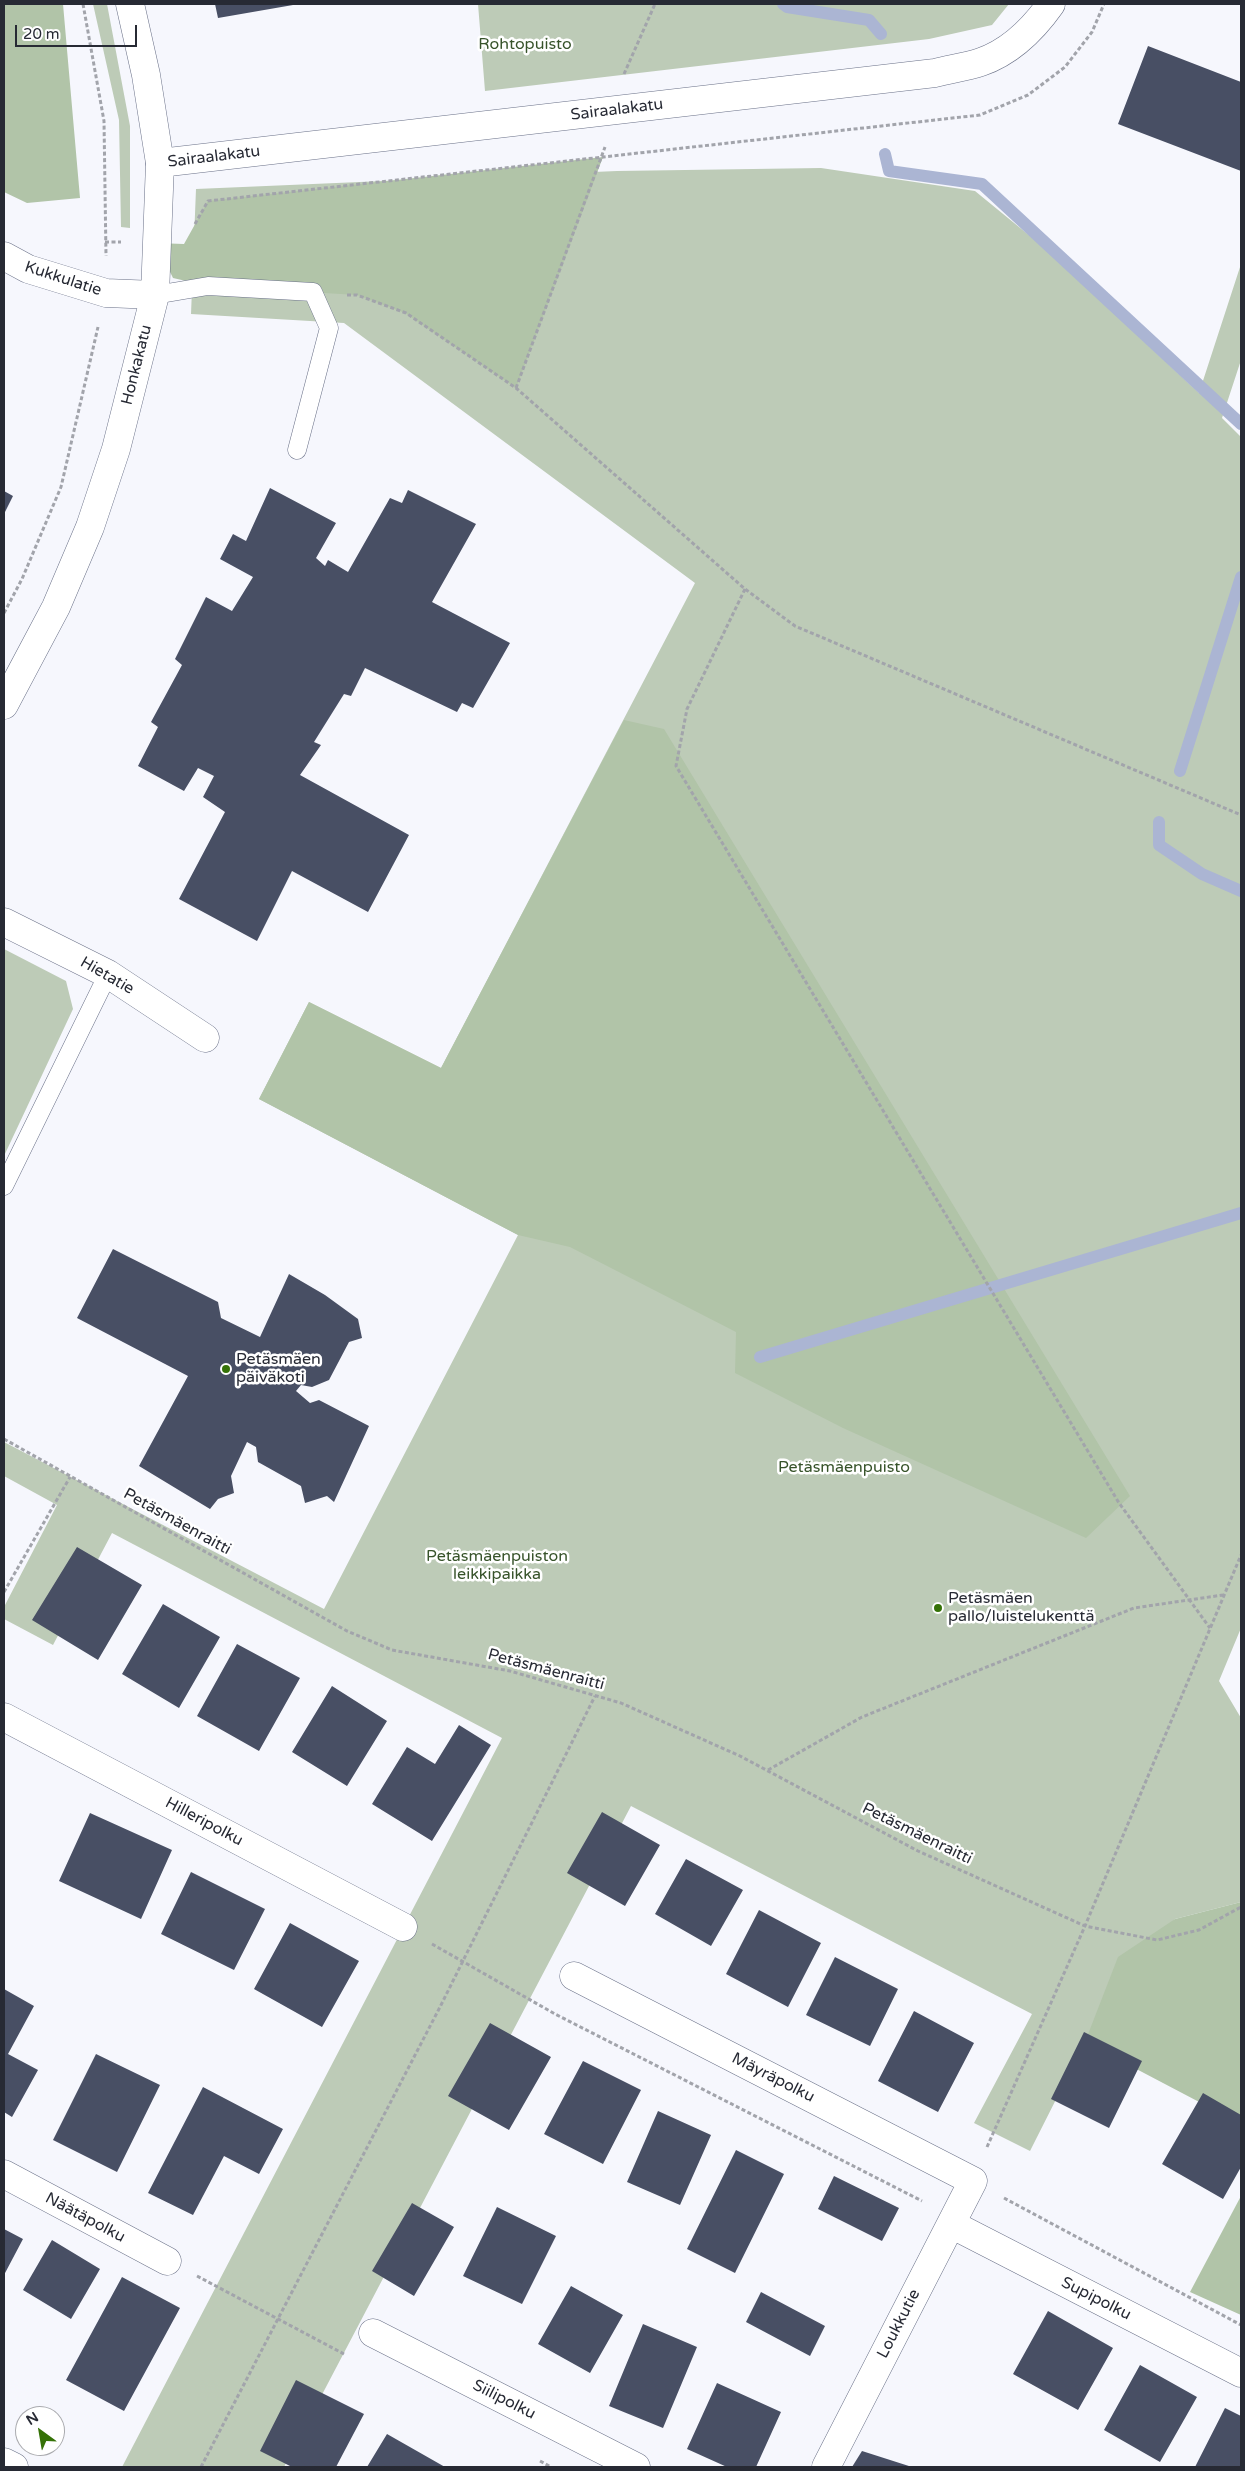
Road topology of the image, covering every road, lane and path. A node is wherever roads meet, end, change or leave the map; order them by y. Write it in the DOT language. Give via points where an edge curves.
graph roads {
  1 [pos="130,4"];
  2 [pos="655,4"];
  3 [pos="1051,4"];
  4 [pos="1104,4"];
  5 [pos="614,110"];
  6 [pos="603,157"];
  7 [pos="160,163"];
  8 [pos="105,242"];
  9 [pos="156,243"];
  10 [pos="4,256"];
  11 [pos="313,292"];
  12 [pos="155,294"];
  13 [pos="516,388"];
  14 [pos="297,450"];
  15 [pos="745,589"];
  16 [pos="4,705"];
  17 [pos="1241,815"];
  18 [pos="4,922"];
  19 [pos="108,974"];
  20 [pos="205,1038"];
  21 [pos="4,1186"];
  22 [pos="4,1439"];
  23 [pos="70,1477"];
  24 [pos="1241,1555"];
  25 [pos="4,1592"];
  26 [pos="1224,1595"];
  27 [pos="1190,1598"];
  28 [pos="1210,1628"];
  29 [pos="595,1696"];
  30 [pos="4,1717"];
  31 [pos="767,1770"];
  32 [pos="1241,1907"];
  33 [pos="1085,1926"];
  34 [pos="404,1928"];
  35 [pos="463,1961"];
  36 [pos="574,1976"];
  37 [pos="4,2174"];
  38 [pos="965,2177"];
  39 [pos="930,2205"];
  40 [pos="951,2224"];
  41 [pos="167,2261"];
  42 [pos="1241,2325"];
  43 [pos="373,2333"];
  44 [pos="1241,2373"];
  45 [pos="4,2462"];
  46 [pos="14,2467"];
  47 [pos="201,2467"];
  48 [pos="636,2467"];
  49 [pos="826,2467"];
  1 -- 7 [label="street, Honkakatu" via="146,75"];
  2 -- 5 [label="path" via="622,78"];
  3 -- 5 [label="street, Sairaalakatu" via="1014,44 981,62 935,72"];
  4 -- 6 [label="path" via="1092,32 1066,67 1028,95 980,115"];
  5 -- 6 [label="path"];
  5 -- 7 [label="street, Sairaalakatu"];
  6 -- 9 [label="path" via="208,201 184,244"];
  6 -- 13 [label="path"];
  7 -- 9 [label="street, Honkakatu"];
  8 -- 9 [label="path"];
  9 -- 12 [label="street, Honkakatu"];
  10 -- 12 [label="street, Kukkulatie" via="28,269 106,293"];
  11 -- 12 [label="lane" via="208,286"];
  11 -- 13 [label="path" via="357,295 406,313"];
  11 -- 14 [label="lane" via="329,328"];
  12 -- 16 [label="street, Honkakatu" via="116,449 90,527 56,607"];
  13 -- 15 [label="path"];
  15 -- 17 [label="path" via="795,626"];
  15 -- 27 [label="path" via="687,709 676,766 1119,1503"];
  18 -- 19 [label="street, Hietatie"];
  19 -- 20 [label="street, Hietatie"];
  19 -- 21 [label="lane"];
  22 -- 23 [label="path, Petäsmäenraitti"];
  23 -- 25 [label="path"];
  23 -- 29 [label="path, Petäsmäenraitti" via="346,1631 392,1650 510,1671"];
  24 -- 26 [label="path"];
  26 -- 27 [label="path"];
  26 -- 28 [label="path"];
  27 -- 28 [label="path"];
  27 -- 31 [label="path" via="1134,1608 862,1717"];
  28 -- 33 [label="path"];
  29 -- 31 [label="path, Petäsmäenraitti" via="621,1703"];
  29 -- 35 [label="path"];
  30 -- 34 [label="street, Hilleripolku"];
  31 -- 33 [label="path, Petäsmäenraitti" via="918,1851"];
  32 -- 33 [label="path, Petäsmäenraitti" via="1199,1930 1157,1940"];
  33 -- 38 [label="path" via="982,2159"];
  34 -- 35 [label="path"];
  35 -- 39 [label="path" via="554,2014"];
  35 -- 47 [label="path"];
  36 -- 38 [label="street, Mäyräpolku"];
  37 -- 41 [label="street, Näätäpolku"];
  38 -- 40 [label="street, Loukkutie"];
  38 -- 42 [label="path"];
  40 -- 44 [label="street, Supipolku"];
  40 -- 49 [label="street, Loukkutie"];
  43 -- 48 [label="street, Siilipolku"];
  45 -- 46 [label="street"];
}
